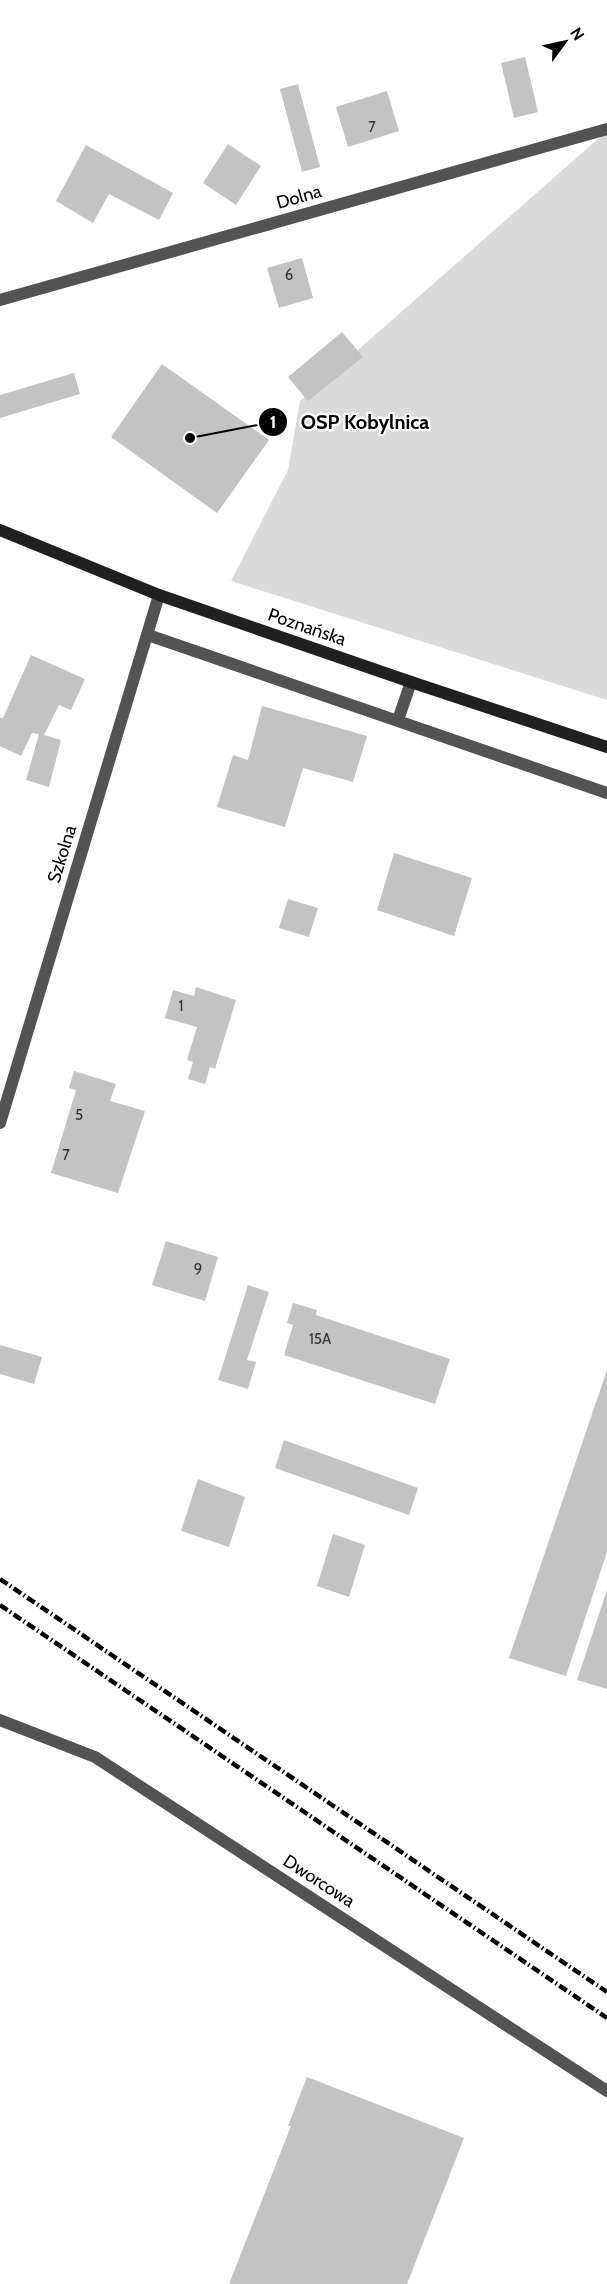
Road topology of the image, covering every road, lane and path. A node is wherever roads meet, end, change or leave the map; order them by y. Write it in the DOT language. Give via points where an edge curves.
graph roads {
  1 [pos="607,129"];
  2 [pos="0,300"];
  3 [pos="0,530"];
  4 [pos="159,595"];
  5 [pos="148,635"];
  6 [pos="411,682"];
  7 [pos="398,720"];
  8 [pos="607,747"];
  9 [pos="607,793"];
  10 [pos="0,1123"];
  11 [pos="0,1720"];
  12 [pos="607,2091"];
  1 -- 2 [label="street, Dolna"];
  3 -- 4 [label="main road, Poznańska"];
  4 -- 5 [label="street, Szkolna"];
  4 -- 6 [label="main road, Poznańska"];
  5 -- 7 [label="street"];
  5 -- 10 [label="street, Szkolna"];
  6 -- 7 [label="street"];
  6 -- 8 [label="main road, Poznańska"];
  7 -- 9 [label="street"];
  11 -- 12 [label="street, Dworcowa" via="95,1757"];
}
